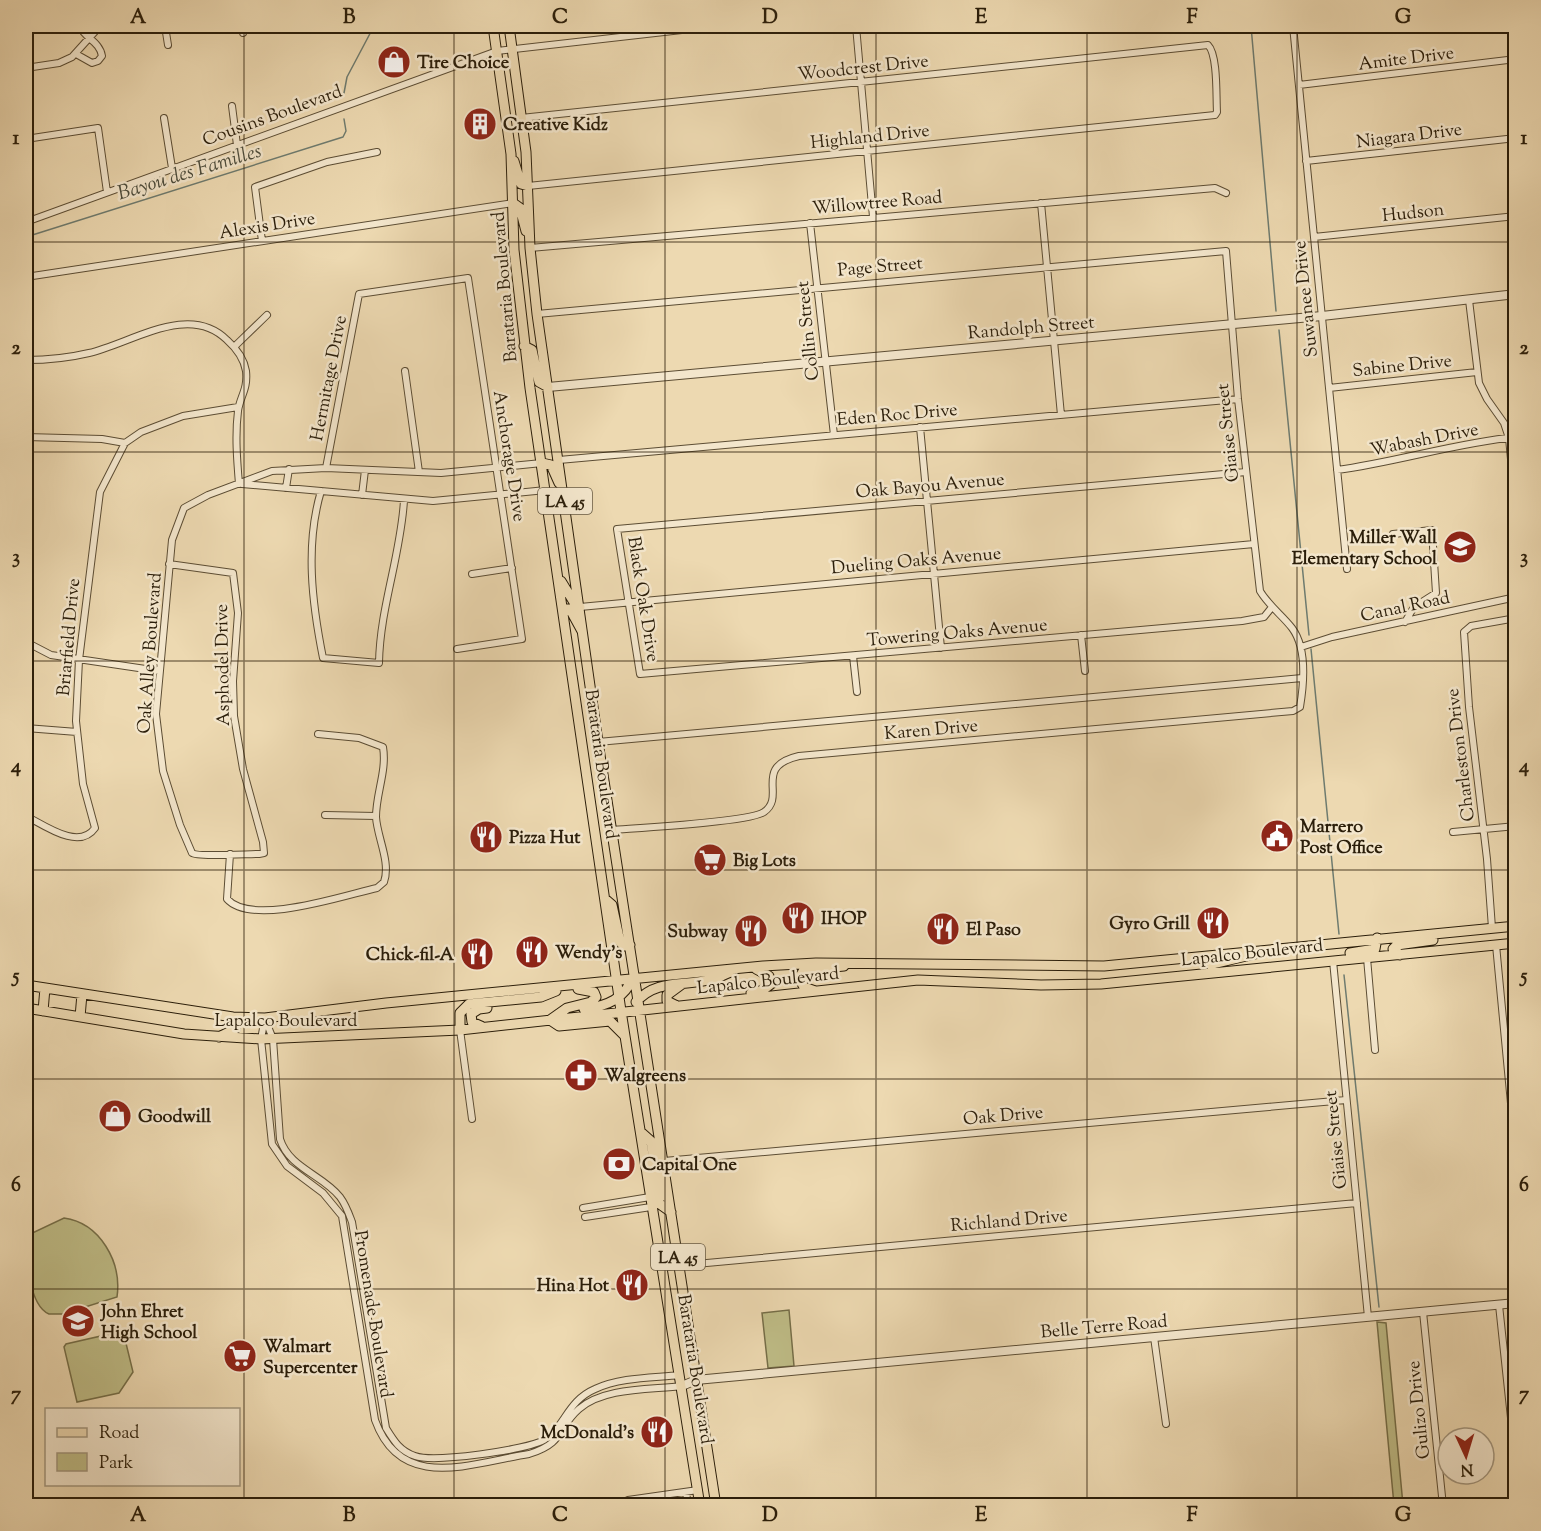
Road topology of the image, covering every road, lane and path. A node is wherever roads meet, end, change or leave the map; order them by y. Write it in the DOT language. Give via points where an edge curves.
graph roads {
  1 [pos="79,26"];
  2 [pos="100,26"];
  3 [pos="165,26"];
  4 [pos="492,26"];
  5 [pos="509,26"];
  6 [pos="717,26"];
  7 [pos="856,26"];
  8 [pos="1293,26"];
  9 [pos="656,29"];
  10 [pos="90,38"];
  11 [pos="168,45"];
  12 [pos="512,48"];
  13 [pos="496,51"];
  14 [pos="76,54"];
  15 [pos="1515,59"];
  16 [pos="26,68"];
  17 [pos="861,82"];
  18 [pos="1299,85"];
  19 [pos="232,106"];
  20 [pos="1215,115"];
  21 [pos="164,118"];
  22 [pos="521,118"];
  23 [pos="1515,138"];
  24 [pos="26,139"];
  25 [pos="237,145"];
  26 [pos="377,152"];
  27 [pos="867,152"];
  28 [pos="511,154"];
  29 [pos="1306,160"];
  30 [pos="172,168"];
  31 [pos="528,186"];
  32 [pos="107,192"];
  33 [pos="1226,193"];
  34 [pos="513,203"];
  35 [pos="1041,203"];
  36 [pos="1515,216"];
  37 [pos="873,217"];
  38 [pos="26,222"];
  39 [pos="810,223"];
  40 [pos="1314,237"];
  41 [pos="261,241"];
  42 [pos="530,245"];
  43 [pos="1226,251"];
  44 [pos="1047,266"];
  45 [pos="26,278"];
  46 [pos="818,287"];
  47 [pos="359,294"];
  48 [pos="1515,294"];
  49 [pos="1470,300"];
  50 [pos="537,314"];
  51 [pos="267,315"];
  52 [pos="1322,316"];
  53 [pos="1231,325"];
  54 [pos="1053,340"];
  55 [pos="525,346"];
  56 [pos="234,347"];
  57 [pos="26,360"];
  58 [pos="826,361"];
  59 [pos="405,371"];
  60 [pos="1477,372"];
  61 [pos="548,387"];
  62 [pos="1329,388"];
  63 [pos="1238,399"];
  64 [pos="238,407"];
  65 [pos="1060,415"];
  66 [pos="920,427"];
  67 [pos="834,435"];
  68 [pos="26,437"];
  69 [pos="1512,437"];
  70 [pos="125,443"];
  71 [pos="559,460"];
  72 [pos="542,463"];
  73 [pos="326,468"];
  74 [pos="497,469"];
  75 [pos="289,470"];
  76 [pos="365,470"];
  77 [pos="1337,470"];
  78 [pos="418,472"];
  79 [pos="1246,472"];
  80 [pos="239,484"];
  81 [pos="286,488"];
  82 [pos="546,490"];
  83 [pos="321,491"];
  84 [pos="563,491"];
  85 [pos="362,495"];
  86 [pos="501,496"];
  87 [pos="404,500"];
  88 [pos="926,500"];
  89 [pos="1515,512"];
  90 [pos="617,529"];
  91 [pos="1393,534"];
  92 [pos="1254,544"];
  93 [pos="170,564"];
  94 [pos="512,568"];
  95 [pos="1347,569"];
  96 [pos="933,573"];
  97 [pos="472,574"];
  98 [pos="559,580"];
  99 [pos="1515,597"];
  100 [pos="629,602"];
  101 [pos="580,607"];
  102 [pos="1272,607"];
  103 [pos="563,609"];
  104 [pos="1515,618"];
  105 [pos="1405,622"];
  106 [pos="585,636"];
  107 [pos="1081,636"];
  108 [pos="26,642"];
  109 [pos="1301,647"];
  110 [pos="940,648"];
  111 [pos="457,649"];
  112 [pos="853,656"];
  113 [pos="79,660"];
  114 [pos="159,671"];
  115 [pos="1085,671"];
  116 [pos="640,674"];
  117 [pos="1302,678"];
  118 [pos="857,692"];
  119 [pos="580,727"];
  120 [pos="26,728"];
  121 [pos="77,732"];
  122 [pos="318,734"];
  123 [pos="598,742"];
  124 [pos="583,744"];
  125 [pos="601,760"];
  126 [pos="592,813"];
  127 [pos="26,816"];
  128 [pos="326,816"];
  129 [pos="376,816"];
  130 [pos="1515,826"];
  131 [pos="595,828"];
  132 [pos="1484,829"];
  133 [pos="612,830"];
  134 [pos="1453,832"];
  135 [pos="614,845"];
  136 [pos="230,854"];
  137 [pos="605,899"];
  138 [pos="1515,926"];
  139 [pos="1492,928"];
  140 [pos="1451,933"];
  141 [pos="1377,938"];
  142 [pos="1515,943"];
  143 [pos="630,945"];
  144 [pos="1496,945"];
  145 [pos="1268,949"];
  146 [pos="1400,955"];
  147 [pos="1367,958"];
  148 [pos="1333,961"];
  149 [pos="861,963"];
  150 [pos="1310,963"];
  151 [pos="752,967"];
  152 [pos="739,968"];
  153 [pos="1216,972"];
  154 [pos="634,977"];
  155 [pos="617,980"];
  156 [pos="686,982"];
  157 [pos="26,985"];
  158 [pos="565,987"];
  159 [pos="45,988"];
  160 [pos="820,992"];
  161 [pos="82,994"];
  162 [pos="619,998"];
  163 [pos="518,999"];
  164 [pos="638,999"];
  165 [pos="714,1002"];
  166 [pos="676,1005"];
  167 [pos="26,1008"];
  168 [pos="640,1010"];
  169 [pos="43,1011"];
  170 [pos="561,1011"];
  171 [pos="624,1011"];
  172 [pos="80,1017"];
  173 [pos="233,1017"];
  174 [pos="265,1018"];
  175 [pos="550,1020"];
  176 [pos="483,1026"];
  177 [pos="460,1030"];
  178 [pos="216,1038"];
  179 [pos="261,1039"];
  180 [pos="273,1039"];
  181 [pos="626,1041"];
  182 [pos="1375,1050"];
  183 [pos="1346,1100"];
  184 [pos="654,1105"];
  185 [pos="472,1119"];
  186 [pos="642,1133"];
  187 [pos="1515,1156"];
  188 [pos="664,1161"];
  189 [pos="668,1196"];
  190 [pos="651,1202"];
  191 [pos="1357,1203"];
  192 [pos="583,1208"];
  193 [pos="671,1212"];
  194 [pos="585,1217"];
  195 [pos="679,1265"];
  196 [pos="663,1267"];
  197 [pos="1515,1303"];
  198 [pos="1499,1305"];
  199 [pos="1423,1312"];
  200 [pos="1368,1317"];
  201 [pos="1154,1337"];
  202 [pos="680,1375"];
  203 [pos="696,1380"];
  204 [pos="682,1386"];
  205 [pos="1166,1424"];
  206 [pos="1515,1466"];
  207 [pos="698,1490"];
  208 [pos="686,1492"];
  209 [pos="647,1497"];
  210 [pos="628,1500"];
  211 [pos="648,1506"];
  212 [pos="688,1506"];
  213 [pos="700,1506"];
  214 [pos="716,1506"];
  215 [pos="1443,1506"];
  1 -- 10 [label="street"];
  2 -- 10 [label="street"];
  3 -- 11 [label="street"];
  4 -- 13 [label="main road, Barataria Boulevard / LA 45"];
  5 -- 12 [label="main road, Barataria Boulevard / LA 45"];
  6 -- 9 [label="street, Cousins Boulevard"];
  7 -- 17 [label="street"];
  8 -- 18 [label="street, Suwanee Drive"];
  9 -- 12 [label="street, Cousins Boulevard"];
  10 -- 14 [label="street"];
  10 -- 14 [label="street" via="100,48 100,59 92,63"];
  12 -- 13 [label="street, Cousins Boulevard"];
  12 -- 22 [label="main road, Barataria Boulevard / LA 45"];
  13 -- 25 [label="street, Cousins Boulevard"];
  13 -- 28 [label="main road, Barataria Boulevard / LA 45"];
  14 -- 16 [label="street" via="59,63"];
  15 -- 18 [label="street, Amite Drive"];
  17 -- 20 [label="street, Woodcrest Drive" via="1209,45 1213,50"];
  17 -- 22 [label="street, Woodcrest Drive"];
  17 -- 27 [label="street"];
  18 -- 29 [label="street, Suwanee Drive"];
  19 -- 25 [label="street"];
  20 -- 27 [label="street, Highland Drive"];
  21 -- 30 [label="street"];
  22 -- 31 [label="main road, Barataria Boulevard / LA 45"];
  23 -- 29 [label="street, Niagara Drive"];
  24 -- 32 [label="street" via="98,128"];
  25 -- 30 [label="street, Cousins Boulevard"];
  26 -- 41 [label="street" via="327,162 255,187"];
  27 -- 31 [label="street, Highland Drive"];
  27 -- 37 [label="street"];
  28 -- 31 [label="main road" via="521,184"];
  28 -- 34 [label="main road, Barataria Boulevard / LA 45"];
  29 -- 40 [label="street, Suwanee Drive"];
  30 -- 32 [label="street, Cousins Boulevard"];
  31 -- 42 [label="main road, Barataria Boulevard / LA 45"];
  32 -- 38 [label="street, Cousins Boulevard"];
  33 -- 35 [label="street, Willowtree Road" via="1215,188"];
  34 -- 41 [label="street, Alexis Drive"];
  34 -- 42 [label="main road" via="520,208"];
  34 -- 55 [label="main road, Barataria Boulevard / LA 45"];
  35 -- 37 [label="street, Willowtree Road"];
  35 -- 44 [label="street"];
  36 -- 40 [label="street, Hudson"];
  37 -- 39 [label="street, Willowtree Road"];
  39 -- 42 [label="street, Willowtree Road"];
  39 -- 46 [label="street, Collin Street"];
  40 -- 52 [label="street, Suwanee Drive"];
  41 -- 45 [label="street, Alexis Drive"];
  42 -- 50 [label="main road, Barataria Boulevard / LA 45"];
  43 -- 44 [label="street, Page Street"];
  43 -- 53 [label="street, Giaise Street"];
  44 -- 46 [label="street, Page Street"];
  44 -- 54 [label="street"];
  46 -- 50 [label="street, Page Street"];
  46 -- 58 [label="street, Collin Street"];
  47 -- 73 [label="street, Hermitage Drive"];
  47 -- 74 [label="street, Anchorage Drive" via="468,278"];
  48 -- 49 [label="street, Randolph Street"];
  49 -- 52 [label="street, Randolph Street"];
  49 -- 60 [label="street"];
  50 -- 61 [label="main road, Barataria Boulevard / LA 45"];
  51 -- 56 [label="street"];
  52 -- 53 [label="street, Randolph Street"];
  52 -- 62 [label="street, Suwanee Drive"];
  53 -- 54 [label="street, Randolph Street"];
  53 -- 63 [label="street, Giaise Street"];
  54 -- 58 [label="street, Randolph Street"];
  54 -- 65 [label="street"];
  55 -- 61 [label="main road" via="532,350 539,382"];
  55 -- 72 [label="main road, Barataria Boulevard / LA 45"];
  56 -- 57 [label="street" via="207,326 191,323 91,353"];
  56 -- 64 [label="street" via="246,369 246,390"];
  58 -- 61 [label="street, Randolph Street"];
  58 -- 67 [label="street, Collin Street"];
  59 -- 78 [label="street"];
  60 -- 62 [label="street, Sabine Drive"];
  60 -- 69 [label="street" via="1482,391"];
  61 -- 71 [label="main road, Barataria Boulevard / LA 45"];
  62 -- 77 [label="street, Suwanee Drive"];
  63 -- 65 [label="street, Eden Roc Drive"];
  63 -- 79 [label="street, Giaise Street"];
  64 -- 70 [label="street" via="175,418 150,427"];
  64 -- 80 [label="street"];
  65 -- 66 [label="street, Eden Roc Drive"];
  66 -- 67 [label="street, Eden Roc Drive"];
  66 -- 88 [label="street"];
  67 -- 71 [label="street, Eden Roc Drive"];
  68 -- 70 [label="street"];
  69 -- 77 [label="street, Wabash Drive"];
  69 -- 89 [label="street"];
  70 -- 113 [label="street, Briarfield Drive" via="107,475 97,505"];
  71 -- 84 [label="main road, Barataria Boulevard / LA 45"];
  72 -- 74 [label="street, Oak Alley Boulevard"];
  72 -- 82 [label="main road, Barataria Boulevard / LA 45"];
  72 -- 84 [label="main road" via="553,468"];
  73 -- 75 [label="street, Oak Alley Boulevard"];
  73 -- 76 [label="street, Oak Alley Boulevard"];
  74 -- 78 [label="street, Oak Alley Boulevard"];
  74 -- 86 [label="street, Anchorage Drive"];
  75 -- 80 [label="street, Oak Alley Boulevard" via="272,471"];
  75 -- 81 [label="street"];
  76 -- 78 [label="street, Oak Alley Boulevard"];
  76 -- 85 [label="street"];
  77 -- 95 [label="street, Suwanee Drive"];
  79 -- 88 [label="street, Oak Bayou Avenue"];
  79 -- 92 [label="street, Giaise Street"];
  80 -- 81 [label="street, Oak Alley Boulevard"];
  80 -- 93 [label="street, Oak Alley Boulevard" via="184,508 172,540"];
  81 -- 83 [label="street, Oak Alley Boulevard"];
  82 -- 86 [label="street, Oak Alley Boulevard"];
  82 -- 98 [label="main road, Barataria Boulevard / LA 45"];
  83 -- 85 [label="street, Oak Alley Boulevard"];
  83 -- 87 [label="street" via="316,508 311,578 323,658 379,663 384,605"];
  84 -- 101 [label="main road, Barataria Boulevard / LA 45"];
  85 -- 87 [label="street, Oak Alley Boulevard"];
  86 -- 87 [label="street, Oak Alley Boulevard"];
  86 -- 94 [label="street, Anchorage Drive"];
  88 -- 90 [label="street, Oak Bayou Avenue"];
  88 -- 96 [label="street"];
  90 -- 100 [label="street, Black Oak Drive"];
  91 -- 105 [label="street" via="1432,530 1436,593 1414,607"];
  92 -- 96 [label="street, Dueling Oaks Avenue"];
  92 -- 102 [label="street, Giaise Street" via="1260,591"];
  93 -- 114 [label="street, Oak Alley Boulevard"];
  93 -- 136 [label="street, Asphodel Drive" via="233,573 238,614 234,716 264,853"];
  94 -- 97 [label="street"];
  94 -- 111 [label="street, Anchorage Drive" via="522,639"];
  96 -- 100 [label="street, Dueling Oaks Avenue"];
  96 -- 110 [label="street"];
  98 -- 101 [label="main road"];
  98 -- 103 [label="main road, Barataria Boulevard / LA 45"];
  99 -- 105 [label="street, Canal Road"];
  100 -- 101 [label="street, Dueling Oaks Avenue"];
  100 -- 116 [label="street, Black Oak Drive"];
  101 -- 106 [label="main road, Barataria Boulevard / LA 45"];
  102 -- 107 [label="street, Towering Oaks Avenue" via="1264,617 1242,621"];
  102 -- 109 [label="street, Giaise Street" via="1292,628"];
  103 -- 106 [label="main road" via="570,609"];
  103 -- 119 [label="main road, Barataria Boulevard / LA 45"];
  104 -- 132 [label="street, Charleston Drive" via="1471,626 1464,632"];
  105 -- 109 [label="street, Canal Road"];
  106 -- 123 [label="main road, Barataria Boulevard / LA 45"];
  107 -- 110 [label="street, Towering Oaks Avenue"];
  107 -- 115 [label="street"];
  108 -- 113 [label="street" via="51,655"];
  109 -- 117 [label="street"];
  110 -- 112 [label="street, Towering Oaks Avenue"];
  112 -- 116 [label="street, Towering Oaks Avenue"];
  112 -- 118 [label="street"];
  113 -- 114 [label="street"];
  113 -- 121 [label="street, Briarfield Drive"];
  114 -- 136 [label="street, Oak Alley Boulevard" via="158,748 180,825 196,856"];
  117 -- 123 [label="street"];
  117 -- 133 [label="street, Karen Drive" via="1300,707 1293,711 799,756 778,764 772,773 771,805 764,813"];
  119 -- 123 [label="main road"];
  119 -- 124 [label="main road, Barataria Boulevard / LA 45"];
  120 -- 121 [label="street"];
  121 -- 127 [label="street, Briarfield Drive" via="83,784 95,828 87,837 62,834"];
  122 -- 129 [label="street" via="359,738 383,747 384,768"];
  123 -- 125 [label="main road, Barataria Boulevard / LA 45"];
  124 -- 125 [label="main road"];
  124 -- 126 [label="main road, Barataria Boulevard / LA 45"];
  125 -- 133 [label="main road, Barataria Boulevard / LA 45"];
  126 -- 131 [label="main road, Barataria Boulevard / LA 45"];
  126 -- 133 [label="main road"];
  128 -- 129 [label="street"];
  129 -- 136 [label="street" via="386,870 384,882 377,888 283,910 239,908 230,903 227,892"];
  130 -- 132 [label="street"];
  131 -- 135 [label="main road"];
  131 -- 137 [label="main road, Barataria Boulevard / LA 45"];
  132 -- 134 [label="street"];
  132 -- 139 [label="street, Charleston Drive"];
  133 -- 135 [label="main road, Barataria Boulevard / LA 45"];
  135 -- 143 [label="main road, Barataria Boulevard / LA 45"];
  137 -- 143 [label="main road" via="612,904 620,942"];
  137 -- 155 [label="main road, Barataria Boulevard / LA 45"];
  138 -- 139 [label="main road, Lapalco Boulevard"];
  139 -- 140 [label="main road, Lapalco Boulevard"];
  140 -- 141 [label="main road, Lapalco Boulevard"];
  140 -- 146 [label="main road" via="1435,940 1397,945 1393,949"];
  141 -- 145 [label="main road, Lapalco Boulevard"];
  141 -- 150 [label="main road" via="1373,951"];
  142 -- 144 [label="main road, Lapalco Boulevard"];
  143 -- 154 [label="main road, Barataria Boulevard / LA 45"];
  144 -- 146 [label="main road, Lapalco Boulevard"];
  144 -- 187 [label="street"];
  145 -- 149 [label="main road, Lapalco Boulevard" via="1104,966"];
  145 -- 153 [label="main road" via="1241,960 1212,964"];
  146 -- 147 [label="main road, Lapalco Boulevard"];
  147 -- 148 [label="main road, Lapalco Boulevard"];
  147 -- 182 [label="street"];
  148 -- 150 [label="main road, Lapalco Boulevard"];
  148 -- 183 [label="street, Giaise Street"];
  149 -- 151 [label="main road, Lapalco Boulevard"];
  149 -- 160 [label="main road" via="804,970 799,974 804,987"];
  150 -- 153 [label="main road, Lapalco Boulevard"];
  151 -- 152 [label="main road, Lapalco Boulevard"];
  151 -- 165 [label="main road" via="769,975 768,988"];
  152 -- 154 [label="main road, Lapalco Boulevard"];
  152 -- 156 [label="main road" via="712,980"];
  153 -- 160 [label="main road, Lapalco Boulevard" via="1056,986 918,980"];
  154 -- 155 [label="main road, Lapalco Boulevard"];
  154 -- 162 [label="main road"];
  154 -- 164 [label="main road, Barataria Boulevard / LA 45"];
  155 -- 158 [label="main road, Lapalco Boulevard"];
  155 -- 162 [label="main road, Barataria Boulevard / LA 45"];
  156 -- 164 [label="main road" via="655,988"];
  156 -- 166 [label="main road" via="667,995 669,1004"];
  157 -- 159 [label="main road, Lapalco Boulevard"];
  158 -- 163 [label="main road" via="541,997"];
  158 -- 170 [label="main road" via="589,990 596,997"];
  158 -- 174 [label="main road, Lapalco Boulevard"];
  159 -- 161 [label="main road, Lapalco Boulevard"];
  159 -- 169 [label="main road"];
  160 -- 165 [label="main road, Lapalco Boulevard"];
  161 -- 172 [label="main road"];
  161 -- 173 [label="main road, Lapalco Boulevard"];
  162 -- 170 [label="main road" via="604,1006"];
  162 -- 171 [label="main road, Barataria Boulevard / LA 45"];
  163 -- 176 [label="main road" via="473,1011 472,1022"];
  163 -- 177 [label="main road" via="469,1004 460,1013"];
  164 -- 168 [label="main road, Barataria Boulevard / LA 45"];
  164 -- 171 [label="main road"];
  165 -- 166 [label="main road, Lapalco Boulevard"];
  166 -- 168 [label="main road, Lapalco Boulevard"];
  167 -- 169 [label="main road, Lapalco Boulevard"];
  168 -- 171 [label="main road, Lapalco Boulevard"];
  168 -- 184 [label="main road, Barataria Boulevard / LA 45"];
  169 -- 172 [label="main road, Lapalco Boulevard"];
  170 -- 175 [label="main road"];
  171 -- 175 [label="main road, Lapalco Boulevard"];
  171 -- 181 [label="main road, Barataria Boulevard / LA 45"];
  172 -- 178 [label="main road, Lapalco Boulevard"];
  173 -- 174 [label="main road, Lapalco Boulevard"];
  173 -- 178 [label="main road" via="235,1029"];
  174 -- 179 [label="street, Promenade Boulevard"];
  174 -- 180 [label="street, Promenade Boulevard"];
  175 -- 176 [label="main road, Lapalco Boulevard"];
  175 -- 181 [label="main road" via="559,1026 610,1021"];
  176 -- 177 [label="main road, Lapalco Boulevard"];
  177 -- 180 [label="main road, Lapalco Boulevard"];
  177 -- 185 [label="street"];
  178 -- 179 [label="main road, Lapalco Boulevard"];
  179 -- 180 [label="main road, Lapalco Boulevard"];
  179 -- 204 [label="street, Promenade Boulevard" via="272,1144 287,1166 323,1193 342,1216 375,1420 384,1442 401,1458 432,1469 529,1454 558,1438 588,1402"];
  180 -- 202 [label="street, Promenade Boulevard" via="280,1139 287,1154 339,1196 350,1216 386,1428 403,1451 416,1457 442,1459 532,1445 556,1430 574,1402 593,1389 610,1383"];
  181 -- 184 [label="main road" via="639,1046 647,1095"];
  181 -- 186 [label="main road, Barataria Boulevard / LA 45"];
  183 -- 188 [label="street, Oak Drive"];
  183 -- 191 [label="street, Giaise Street"];
  184 -- 188 [label="main road, Barataria Boulevard / LA 45"];
  186 -- 189 [label="main road" via="651,1141 659,1193"];
  186 -- 190 [label="main road, Barataria Boulevard / LA 45"];
  188 -- 189 [label="main road, Barataria Boulevard / LA 45"];
  189 -- 193 [label="main road, Barataria Boulevard / LA 45"];
  190 -- 192 [label="street"];
  190 -- 193 [label="main road"];
  190 -- 194 [label="street"];
  190 -- 196 [label="main road, Barataria Boulevard / LA 45"];
  191 -- 195 [label="street, Richland Drive"];
  191 -- 200 [label="street, Giaise Street"];
  193 -- 195 [label="main road, Barataria Boulevard / LA 45"];
  195 -- 196 [label="street, Richland Drive"];
  195 -- 203 [label="main road, Barataria Boulevard / LA 45"];
  196 -- 202 [label="main road, Barataria Boulevard / LA 45"];
  197 -- 198 [label="street, Belle Terre Road"];
  198 -- 199 [label="street, Belle Terre Road"];
  198 -- 206 [label="street"];
  199 -- 200 [label="street, Belle Terre Road"];
  199 -- 215 [label="street, Gulizo Drive"];
  200 -- 201 [label="street, Belle Terre Road"];
  201 -- 203 [label="street, Belle Terre Road"];
  201 -- 205 [label="street"];
  202 -- 203 [label="street"];
  202 -- 204 [label="main road, Barataria Boulevard / LA 45"];
  203 -- 204 [label="street"];
  203 -- 214 [label="main road, Barataria Boulevard / LA 45"];
  204 -- 207 [label="main road, Barataria Boulevard / LA 45"];
  207 -- 208 [label="street"];
  207 -- 213 [label="main road, Barataria Boulevard / LA 45"];
  208 -- 209 [label="street"];
  208 -- 212 [label="street"];
  209 -- 210 [label="street"];
  209 -- 211 [label="street"];
}
